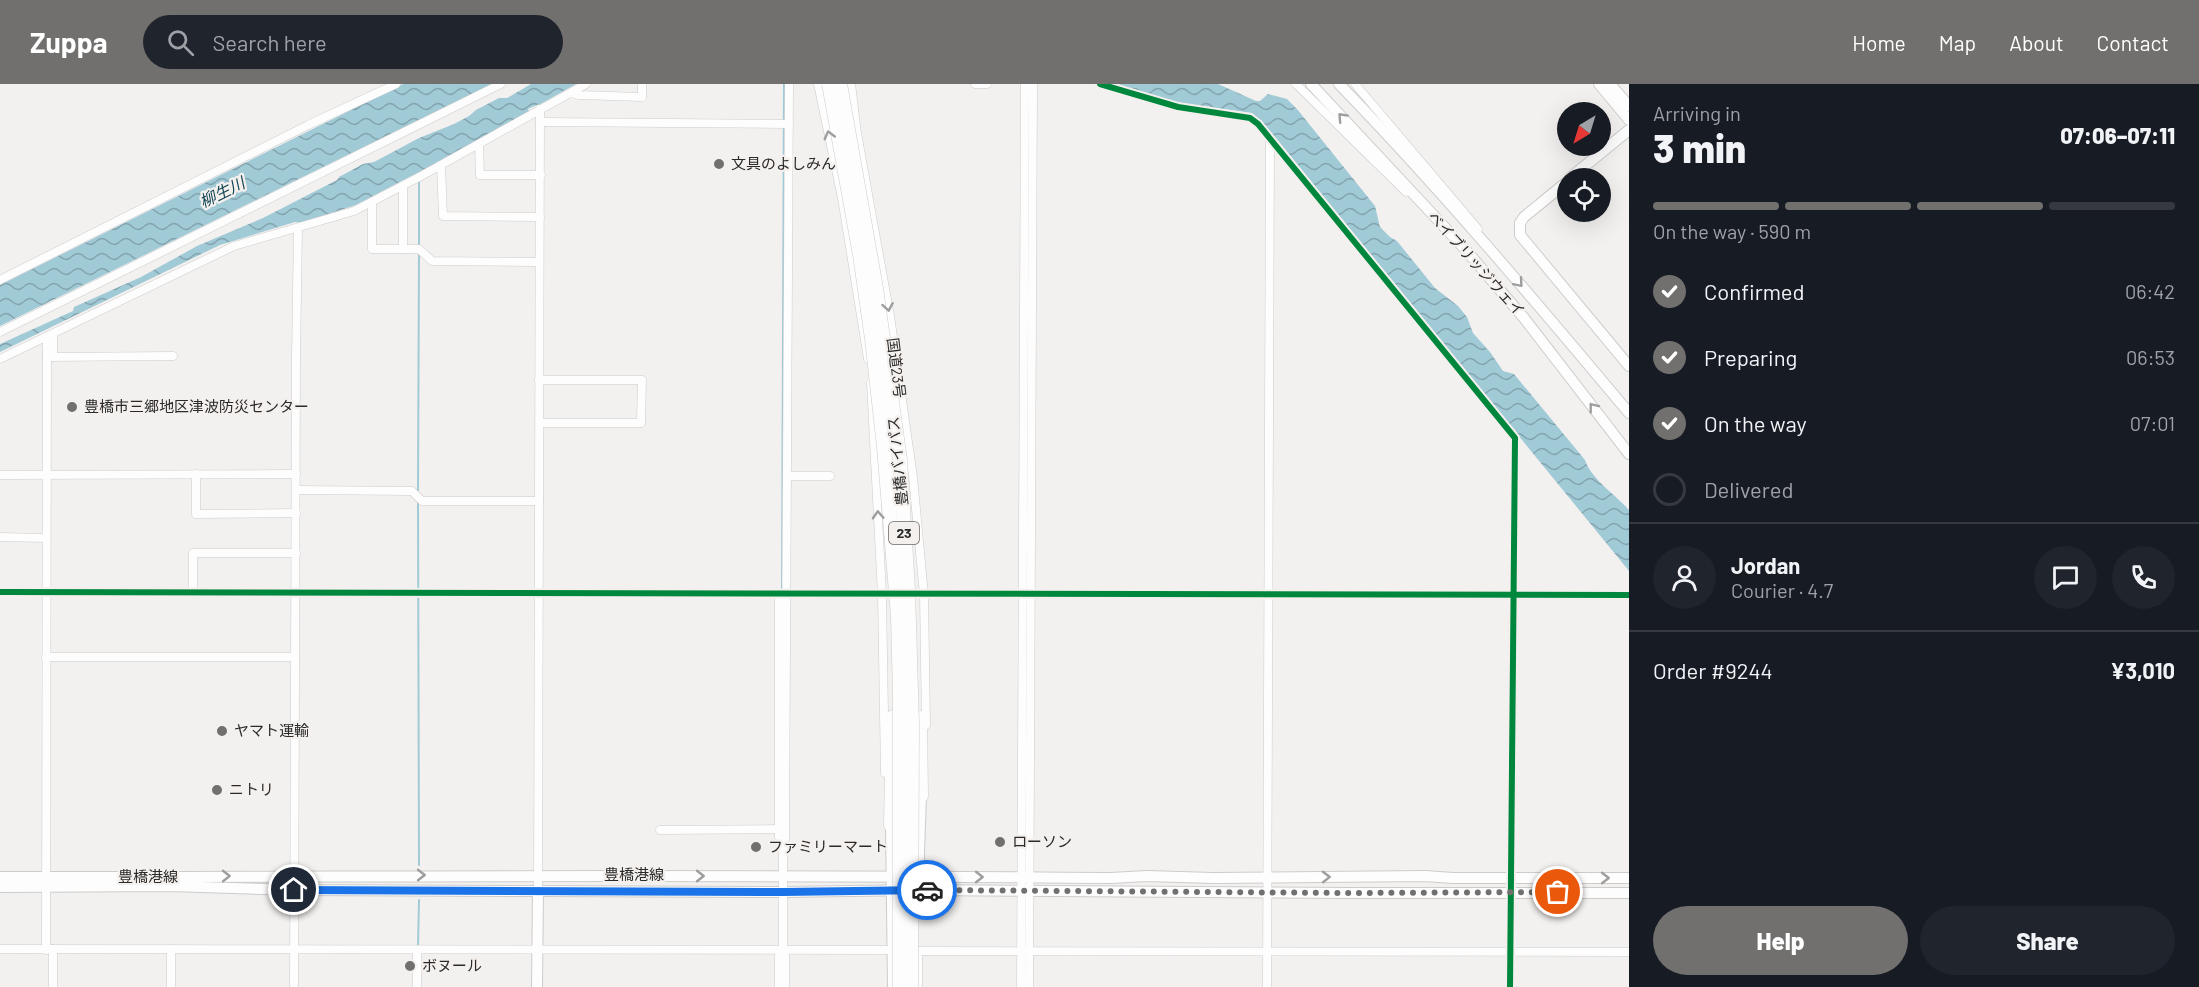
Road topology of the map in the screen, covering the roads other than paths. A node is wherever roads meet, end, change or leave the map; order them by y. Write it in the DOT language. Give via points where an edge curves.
graph roads {
  1 [pos="396,84"];
  2 [pos="501,84"];
  3 [pos="586,84"];
  4 [pos="642,84"];
  5 [pos="789,84"];
  6 [pos="818,84"];
  7 [pos="829,84"];
  8 [pos="840,84"];
  9 [pos="851,84"];
  10 [pos="975,84"];
  11 [pos="987,84"];
  12 [pos="1024,84"];
  13 [pos="1033,84"];
  14 [pos="1100,84"];
  15 [pos="1311,84"];
  16 [pos="1339,84"];
  17 [pos="1355,84"];
  18 [pos="1599,84"];
  19 [pos="1611,84"];
  20 [pos="1298,86"];
  21 [pos="571,93"];
  22 [pos="1629,106"];
  23 [pos="540,110"];
  24 [pos="1629,120"];
  25 [pos="540,122"];
  26 [pos="789,124"];
  27 [pos="1629,130"];
  28 [pos="1029,138"];
  29 [pos="1270,139"];
  30 [pos="479,144"];
  31 [pos="441,165"];
  32 [pos="1583,168"];
  33 [pos="541,175"];
  34 [pos="403,186"];
  35 [pos="1557,190"];
  36 [pos="867,192"];
  37 [pos="842,198"];
  38 [pos="372,202"];
  39 [pos="540,218"];
  40 [pos="298,228"];
  41 [pos="1445,229"];
  42 [pos="403,249"];
  43 [pos="1497,258"];
  44 [pos="539,262"];
  45 [pos="0,280"];
  46 [pos="0,332"];
  47 [pos="50,337"];
  48 [pos="173,356"];
  49 [pos="50,357"];
  50 [pos="0,359"];
  51 [pos="1629,366"];
  52 [pos="539,380"];
  53 [pos="899,389"];
  54 [pos="871,393"];
  55 [pos="1629,413"];
  56 [pos="540,423"];
  57 [pos="1629,454"];
  58 [pos="900,460"];
  59 [pos="196,474"];
  60 [pos="296,474"];
  61 [pos="0,475"];
  62 [pos="46,475"];
  63 [pos="788,476"];
  64 [pos="830,476"];
  65 [pos="887,487"];
  66 [pos="296,490"];
  67 [pos="539,501"];
  68 [pos="296,513"];
  69 [pos="0,537"];
  70 [pos="46,538"];
  71 [pos="296,553"];
  72 [pos="193,591"];
  73 [pos="0,592"];
  74 [pos="46,592"];
  75 [pos="295,592"];
  76 [pos="539,593"];
  77 [pos="783,594"];
  78 [pos="882,594"];
  79 [pos="1268,594"];
  80 [pos="924,595"];
  81 [pos="1513,595"];
  82 [pos="1629,595"];
  83 [pos="1027,596"];
  84 [pos="46,657"];
  85 [pos="295,657"];
  86 [pos="921,796"];
  87 [pos="891,825"];
  88 [pos="782,829"];
  89 [pos="660,830"];
  90 [pos="295,875"];
  91 [pos="537,875"];
  92 [pos="783,876"];
  93 [pos="891,876"];
  94 [pos="918,876"];
  95 [pos="0,877"];
  96 [pos="1025,877"];
  97 [pos="1268,878"];
  98 [pos="1511,878"];
  99 [pos="1629,878"];
  100 [pos="45,882"];
  101 [pos="0,887"];
  102 [pos="294,890"];
  103 [pos="891,890"];
  104 [pos="918,890"];
  105 [pos="538,891"];
  106 [pos="1025,891"];
  107 [pos="783,892"];
  108 [pos="1267,892"];
  109 [pos="1511,892"];
  110 [pos="1629,892"];
  111 [pos="0,949"];
  112 [pos="50,949"];
  113 [pos="171,949"];
  114 [pos="294,950"];
  115 [pos="417,950"];
  116 [pos="537,950"];
  117 [pos="892,950"];
  118 [pos="783,951"];
  119 [pos="918,951"];
  120 [pos="1025,952"];
  121 [pos="1267,952"];
  122 [pos="1510,952"];
  123 [pos="1629,952"];
  124 [pos="53,987"];
  125 [pos="171,987"];
  126 [pos="294,987"];
  127 [pos="417,987"];
  128 [pos="537,987"];
  129 [pos="779,987"];
  130 [pos="785,987"];
  131 [pos="893,987"];
  132 [pos="900,987"];
  133 [pos="911,987"];
  134 [pos="918,987"];
  135 [pos="1021,987"];
  136 [pos="1029,987"];
  137 [pos="1267,987"];
  138 [pos="1510,987"];
  1 -- 45 [label="street"];
  2 -- 46 [label="street"];
  3 -- 21 [label="street"];
  4 -- 21 [label="street" via="642,97"];
  5 -- 26 [label="street"];
  37 -- 6 [label="street, one-way"];
  7 -- 65 [label="highway, 豊橋バイパス / 23, bridge" via="862,266"];
  8 -- 58 [label="highway, 豊橋バイパス / 23, bridge" via="873,265"];
  9 -- 36 [label="street, 国道23号 / 23"];
  10 -- 11 [label="street"];
  12 -- 28 [label="street"];
  13 -- 28 [label="street"];
  14 -- 29 [label="street" via="1178,108 1250,118"];
  41 -- 15 [label="main road, ベイブリッジウェイ, one-way"];
  16 -- 43 [label="main road, ベイブリッジウェイ"];
  17 -- 43 [label="street" via="1474,223"];
  18 -- 24 [label="main road"];
  19 -- 22 [label="main road"];
  20 -- 41 [label="street"];
  21 -- 23 [label="street"];
  23 -- 25 [label="street"];
  23 -- 30 [label="street"];
  25 -- 26 [label="street"];
  25 -- 33 [label="street"];
  26 -- 63 [label="street"];
  27 -- 32 [label="main road"];
  28 -- 83 [label="street"];
  29 -- 79 [label="street"];
  29 -- 81 [label="street" via="1515,438"];
  30 -- 31 [label="street"];
  30 -- 33 [label="street" via="480,175"];
  31 -- 34 [label="street"];
  31 -- 39 [label="street" via="443,216"];
  33 -- 39 [label="street"];
  34 -- 38 [label="street"];
  34 -- 42 [label="street"];
  35 -- 51 [label="main road" via="1524,217 1520,235"];
  36 -- 37 [label="street"];
  36 -- 53 [label="street, 国道23号 / 23, one-way"];
  37 -- 54 [label="street"];
  38 -- 40 [label="street"];
  38 -- 42 [label="street" via="372,249"];
  39 -- 44 [label="street"];
  40 -- 47 [label="street" via="234,246"];
  40 -- 60 [label="street"];
  57 -- 41 [label="main road, ベイブリッジウェイ, one-way" via="1524,318"];
  42 -- 44 [label="street" via="419,250 432,261"];
  43 -- 55 [label="main road, ベイブリッジウェイ, one-way"];
  44 -- 52 [label="street"];
  47 -- 49 [label="street"];
  47 -- 50 [label="street"];
  48 -- 49 [label="street"];
  49 -- 62 [label="street"];
  52 -- 56 [label="street"];
  52 -- 56 [label="street" via="642,380 641,423"];
  53 -- 54 [label="street"];
  53 -- 80 [label="street, 国道23号 / 23" via="913,477"];
  78 -- 54 [label="street, one-way"];
  56 -- 67 [label="street"];
  58 -- 86 [label="highway, 23, bridge" via="915,561"];
  58 -- 133 [label="highway, 豊橋バイパス / 23, bridge" via="912,724"];
  59 -- 60 [label="street"];
  59 -- 62 [label="street"];
  59 -- 68 [label="street" via="196,513"];
  60 -- 66 [label="street"];
  61 -- 62 [label="street"];
  62 -- 70 [label="street"];
  63 -- 64 [label="street"];
  63 -- 77 [label="street"];
  65 -- 87 [label="highway, 23, bridge" via="893,717"];
  65 -- 132 [label="highway, 豊橋バイパス / 23, bridge" via="898,616"];
  66 -- 67 [label="street" via="412,491 422,501"];
  66 -- 68 [label="street"];
  67 -- 76 [label="street"];
  68 -- 71 [label="street"];
  69 -- 70 [label="street"];
  70 -- 74 [label="street"];
  71 -- 72 [label="street" via="193,553"];
  71 -- 75 [label="street"];
  72 -- 74 [label="street"];
  72 -- 75 [label="street"];
  73 -- 74 [label="street"];
  74 -- 84 [label="street"];
  75 -- 76 [label="street"];
  75 -- 85 [label="street"];
  76 -- 77 [label="street"];
  76 -- 91 [label="street"];
  77 -- 78 [label="street"];
  77 -- 88 [label="street"];
  78 -- 80 [label="street"];
  78 -- 87 [label="street" via="885,793"];
  79 -- 81 [label="street"];
  79 -- 83 [label="street"];
  79 -- 97 [label="street"];
  80 -- 83 [label="street"];
  80 -- 86 [label="street, 国道23号 / 23" via="927,776"];
  81 -- 82 [label="street"];
  81 -- 98 [label="street"];
  83 -- 96 [label="street"];
  84 -- 85 [label="street"];
  84 -- 100 [label="street"];
  85 -- 90 [label="street"];
  86 -- 94 [label="main road"];
  87 -- 93 [label="main road"];
  88 -- 89 [label="street"];
  88 -- 92 [label="street"];
  90 -- 91 [label="main road, 豊橋港線, one-way"];
  100 -- 90 [label="main road, 豊橋港線, one-way"];
  90 -- 102 [label="street"];
  91 -- 92 [label="main road, 豊橋港線, one-way"];
  91 -- 105 [label="street"];
  92 -- 93 [label="main road, 豊橋港線"];
  92 -- 107 [label="street"];
  93 -- 94 [label="main road, 豊橋港線"];
  93 -- 103 [label="main road"];
  94 -- 96 [label="main road, 豊橋港線, one-way"];
  94 -- 104 [label="main road"];
  95 -- 100 [label="main road, 豊橋港線"];
  96 -- 97 [label="main road, 豊橋港線"];
  96 -- 106 [label="street"];
  97 -- 98 [label="main road, 豊橋港線, one-way"];
  97 -- 108 [label="street"];
  98 -- 99 [label="main road, 豊橋港線, one-way"];
  98 -- 109 [label="street"];
  100 -- 101 [label="main road, 豊橋港線"];
  100 -- 102 [label="main road, 豊橋港線"];
  100 -- 112 [label="street"];
  102 -- 105 [label="main road, 豊橋港線"];
  102 -- 114 [label="street"];
  103 -- 104 [label="main road, 豊橋港線"];
  103 -- 107 [label="main road, 豊橋港線"];
  103 -- 117 [label="main road"];
  104 -- 106 [label="main road, 豊橋港線"];
  104 -- 119 [label="street"];
  105 -- 107 [label="main road, 豊橋港線"];
  105 -- 116 [label="main road"];
  106 -- 108 [label="main road, 豊橋港線"];
  106 -- 120 [label="street"];
  107 -- 118 [label="street"];
  108 -- 109 [label="main road, 豊橋港線"];
  108 -- 121 [label="street"];
  109 -- 110 [label="main road, 豊橋港線"];
  109 -- 122 [label="street"];
  111 -- 112 [label="street"];
  112 -- 113 [label="street"];
  112 -- 124 [label="street"];
  113 -- 114 [label="street"];
  113 -- 125 [label="street"];
  114 -- 115 [label="street"];
  114 -- 126 [label="street"];
  115 -- 116 [label="street"];
  115 -- 127 [label="street"];
  116 -- 118 [label="street"];
  116 -- 128 [label="main road"];
  117 -- 118 [label="street"];
  117 -- 131 [label="main road"];
  118 -- 129 [label="street" via="779,955"];
  118 -- 130 [label="street"];
  119 -- 120 [label="street"];
  119 -- 134 [label="street"];
  120 -- 121 [label="street"];
  120 -- 135 [label="street"];
  120 -- 136 [label="street"];
  121 -- 122 [label="street"];
  121 -- 137 [label="street"];
  122 -- 123 [label="street"];
  122 -- 138 [label="street"];
}
